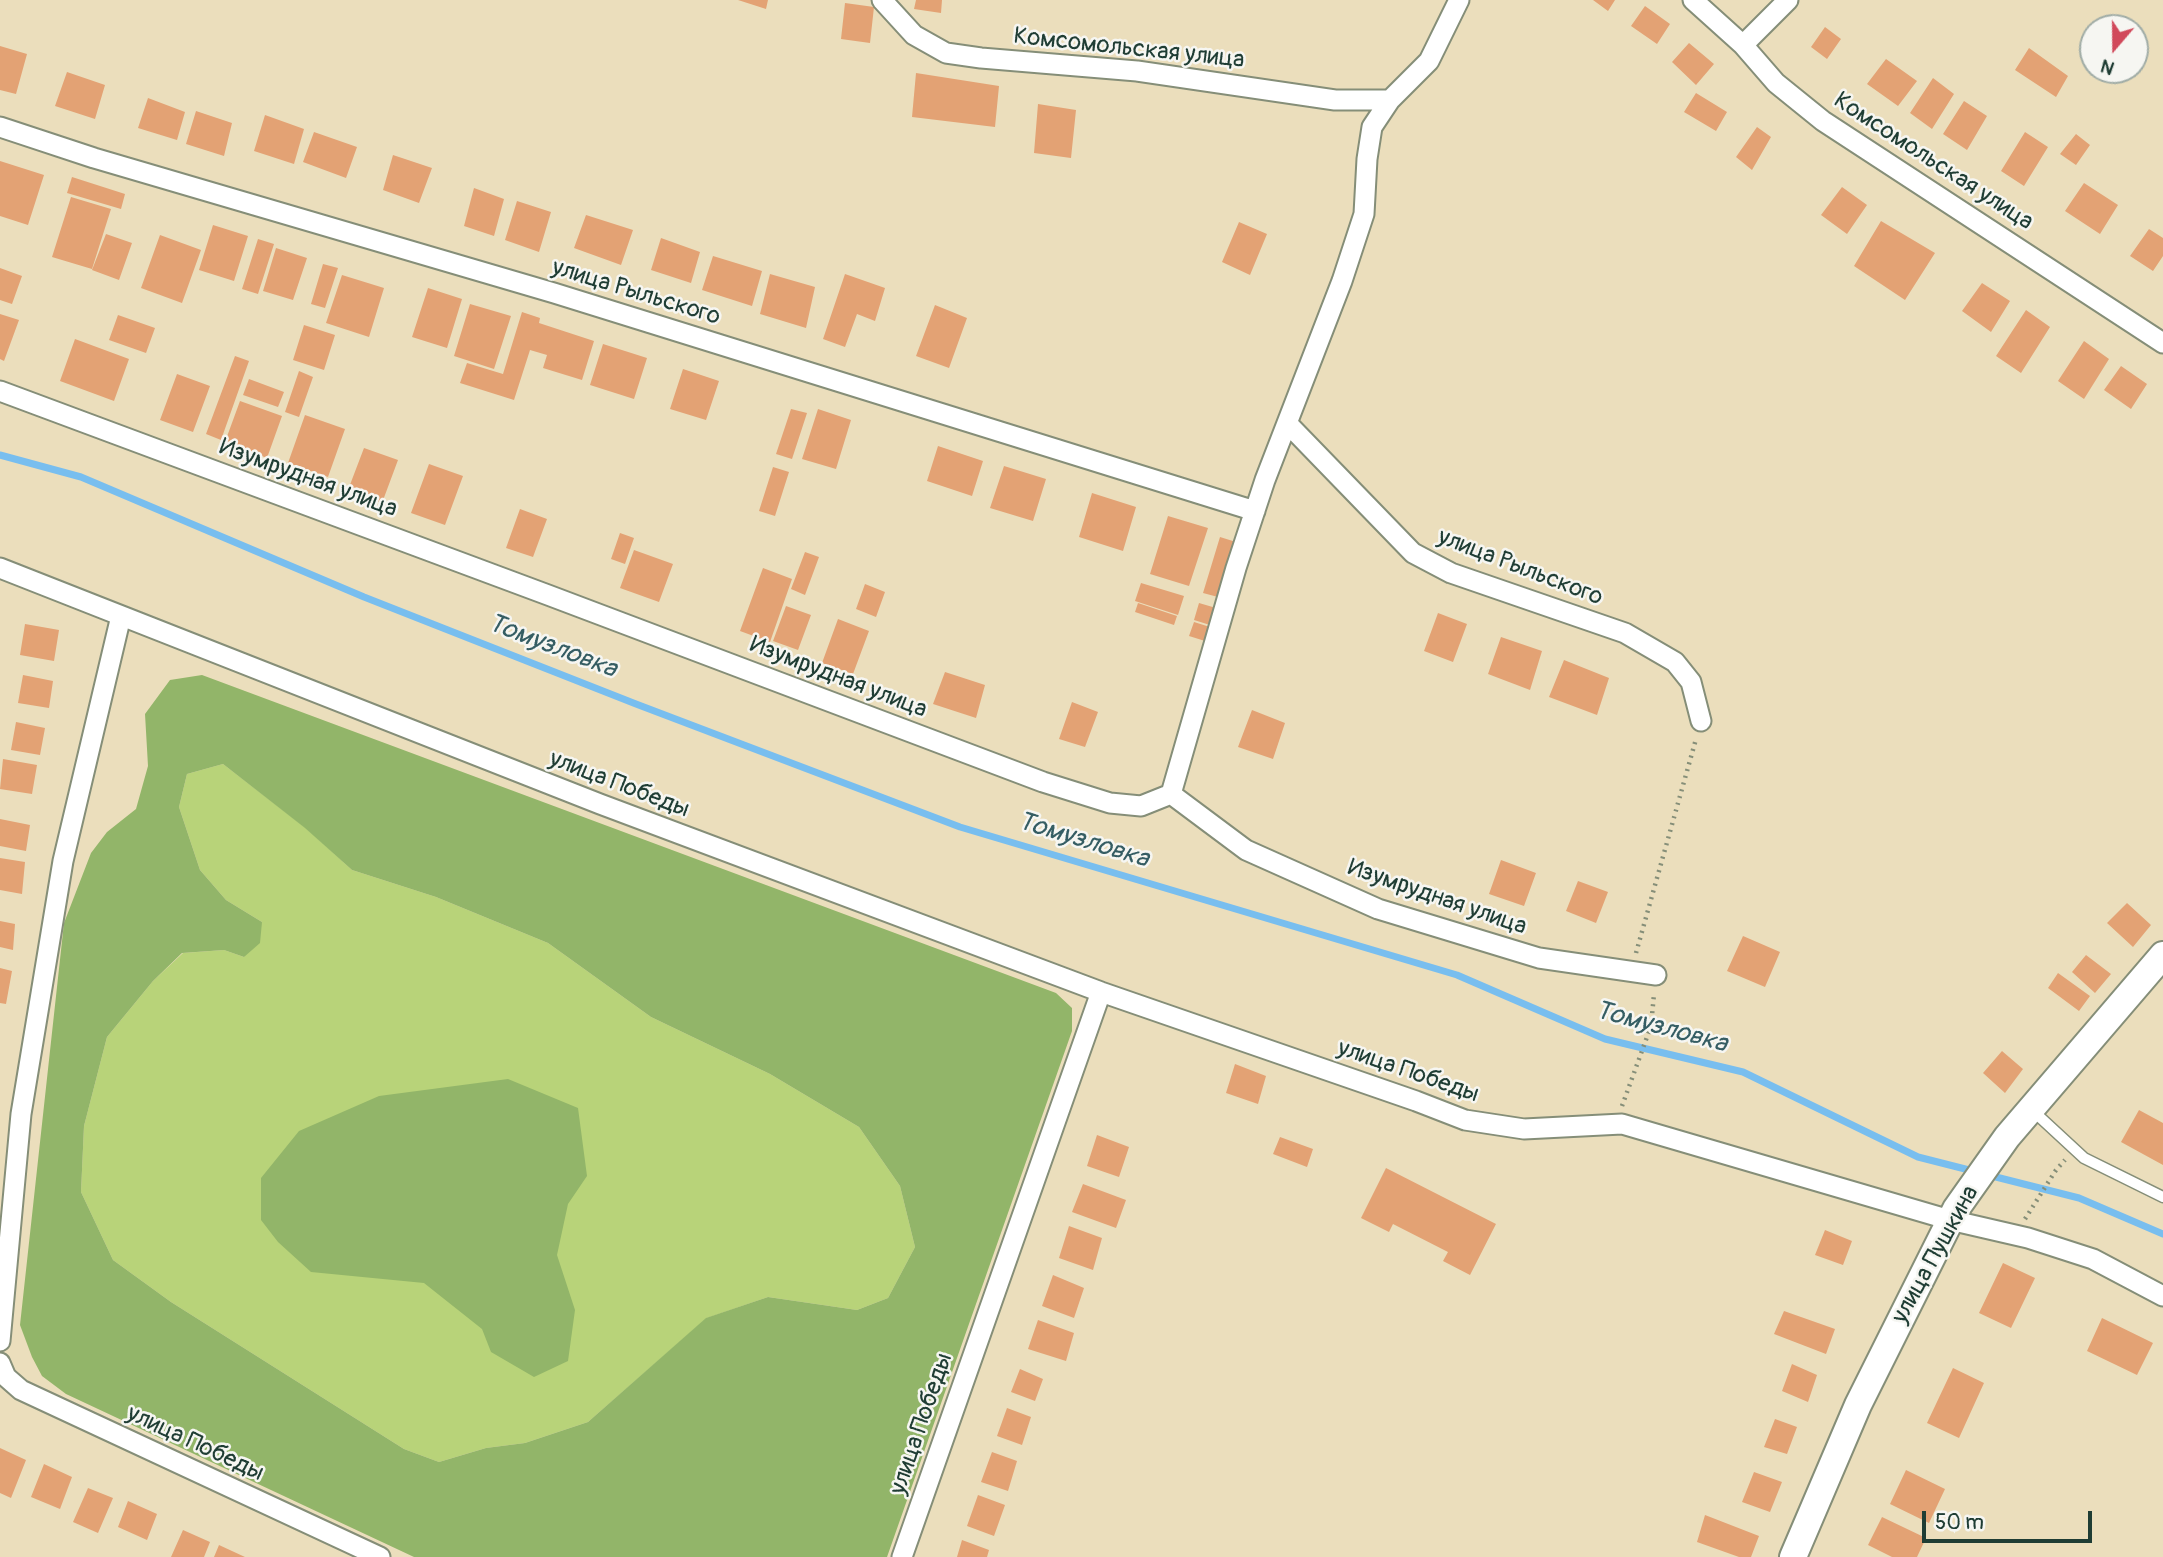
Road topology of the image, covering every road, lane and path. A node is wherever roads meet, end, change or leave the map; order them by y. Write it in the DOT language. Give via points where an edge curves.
graph roads {
  1 [pos="882,0"];
  2 [pos="1459,0"];
  3 [pos="1693,0"];
  4 [pos="1788,0"];
  5 [pos="1743,45"];
  6 [pos="1390,100"];
  7 [pos="0,127"];
  8 [pos="2163,342"];
  9 [pos="0,391"];
  10 [pos="1287,423"];
  11 [pos="1255,510"];
  12 [pos="0,568"];
  13 [pos="121,616"];
  14 [pos="1701,721"];
  15 [pos="1171,794"];
  16 [pos="2163,955"];
  17 [pos="1631,972"];
  18 [pos="1656,975"];
  19 [pos="1101,992"];
  20 [pos="1622,1101"];
  21 [pos="2031,1109"];
  22 [pos="2056,1170"];
  23 [pos="2163,1196"];
  24 [pos="1953,1215"];
  25 [pos="2026,1217"];
  26 [pos="2163,1296"];
  27 [pos="0,1341"];
  28 [pos="0,1363"];
  29 [pos="380,1557"];
  30 [pos="902,1557"];
  31 [pos="1793,1557"];
  1 -- 6 [label="street, Комсомольская улица" via="914,34 946,52 1137,71 1335,100"];
  2 -- 6 [label="street" via="1429,61"];
  3 -- 5 [label="street, Комсомольская улица"];
  4 -- 5 [label="street"];
  5 -- 8 [label="street, Комсомольская улица" via="1776,83 1823,121"];
  6 -- 10 [label="street" via="1372,127 1364,214"];
  7 -- 11 [label="street, улица Рыльского"];
  9 -- 15 [label="street, Изумрудная улица" via="1044,782 1110,803 1141,806"];
  10 -- 11 [label="street"];
  10 -- 14 [label="street, улица Рыльского" via="1413,553 1451,573 1625,634 1675,662 1691,682"];
  11 -- 15 [label="street"];
  12 -- 13 [label="street, улица Победы"];
  13 -- 19 [label="street, улица Победы" via="600,804"];
  13 -- 27 [label="street" via="64,861 34,1034 21,1114"];
  14 -- 17 [label="path"];
  15 -- 17 [label="street, Изумрудная улица" via="1247,849 1378,909 1539,958"];
  16 -- 21 [label="main road, улица Пушкина"];
  17 -- 18 [label="street, Изумрудная улица"];
  18 -- 20 [label="path" via="1651,1026"];
  19 -- 24 [label="street, улица Победы" via="1465,1120 1524,1129 1622,1124"];
  19 -- 30 [label="street, улица Победы"];
  21 -- 23 [label="lane" via="2084,1158"];
  21 -- 24 [label="main road, улица Пушкина"];
  22 -- 25 [label="path"];
  24 -- 26 [label="street, улица Победы" via="2092,1259"];
  24 -- 31 [label="main road, улица Пушкина" via="1858,1405"];
  28 -- 29 [label="street, улица Победы" via="6,1377 21,1390"];
}
